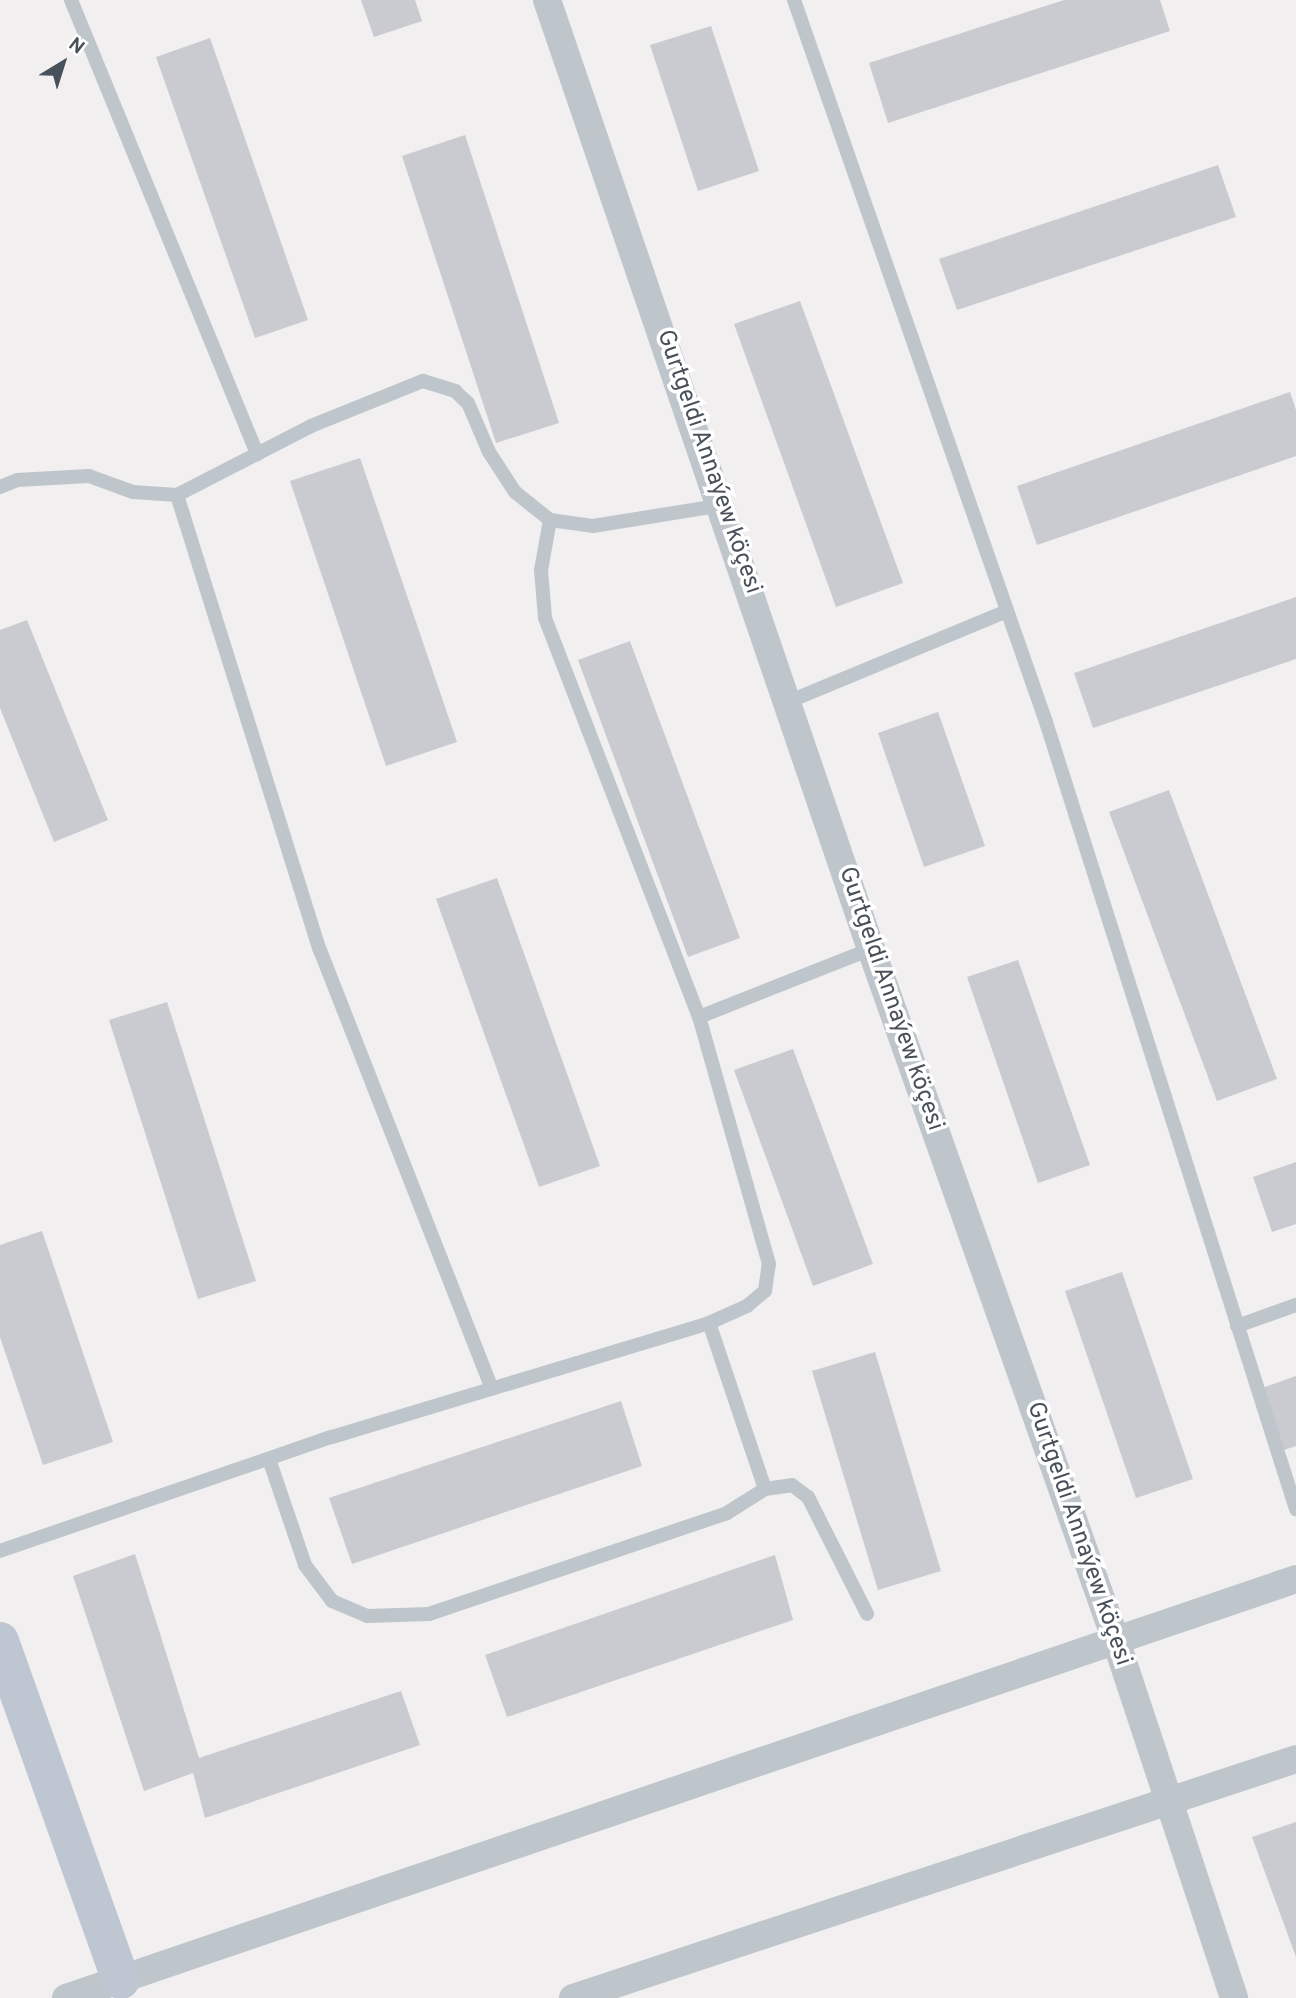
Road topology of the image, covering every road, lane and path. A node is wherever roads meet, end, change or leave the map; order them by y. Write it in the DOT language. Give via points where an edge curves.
graph roads {
  1 [pos="71,0"];
  2 [pos="547,0"];
  3 [pos="794,0"];
  4 [pos="257,454"];
  5 [pos="0,487"];
  6 [pos="177,495"];
  7 [pos="722,505"];
  8 [pos="550,520"];
  9 [pos="1007,611"];
  10 [pos="790,701"];
  11 [pos="871,949"];
  12 [pos="699,1017"];
  13 [pos="1296,1305"];
  14 [pos="709,1323"];
  15 [pos="1237,1326"];
  16 [pos="492,1389"];
  17 [pos="269,1459"];
  18 [pos="765,1489"];
  19 [pos="1296,1509"];
  20 [pos="0,1551"];
  21 [pos="1296,1579"];
  22 [pos="867,1614"];
  23 [pos="0,1641"];
  24 [pos="1115,1641"];
  25 [pos="1296,1759"];
  26 [pos="1169,1803"];
  27 [pos="121,1980"];
  28 [pos="66,1998"];
  29 [pos="573,1998"];
  30 [pos="1234,1998"];
  1 -- 4 [label="lane"];
  2 -- 7 [label="street, Gurtgeldi Annaýew köçesi"];
  3 -- 9 [label="lane"];
  4 -- 6 [label="lane"];
  4 -- 8 [label="lane" via="311,426 423,382 455,391 468,402 489,452 515,492"];
  5 -- 6 [label="lane" via="17,480 89,476 133,492"];
  6 -- 16 [label="lane" via="320,950"];
  7 -- 8 [label="lane" via="593,526"];
  7 -- 10 [label="street, Gurtgeldi Annaýew köçesi"];
  8 -- 12 [label="lane" via="541,570 545,618"];
  9 -- 10 [label="lane"];
  9 -- 15 [label="lane"];
  10 -- 11 [label="street, Gurtgeldi Annaýew köçesi"];
  11 -- 12 [label="lane"];
  11 -- 24 [label="street, Gurtgeldi Annaýew köçesi"];
  12 -- 14 [label="lane" via="769,1264 765,1291 747,1306"];
  13 -- 15 [label="lane"];
  14 -- 16 [label="lane"];
  14 -- 18 [label="lane"];
  15 -- 19 [label="lane"];
  16 -- 17 [label="lane"];
  17 -- 18 [label="lane" via="304,1564 332,1601 367,1616 429,1614 727,1513"];
  17 -- 20 [label="lane"];
  18 -- 22 [label="lane" via="792,1485 807,1497"];
  21 -- 24 [label="street"];
  23 -- 27 [label="street"];
  24 -- 26 [label="street, Gurtgeldi Annaýew köçesi"];
  24 -- 27 [label="street"];
  25 -- 26 [label="street"];
  26 -- 29 [label="street"];
  26 -- 30 [label="street, Gurtgeldi Annaýew köçesi"];
  27 -- 28 [label="street"];
}
